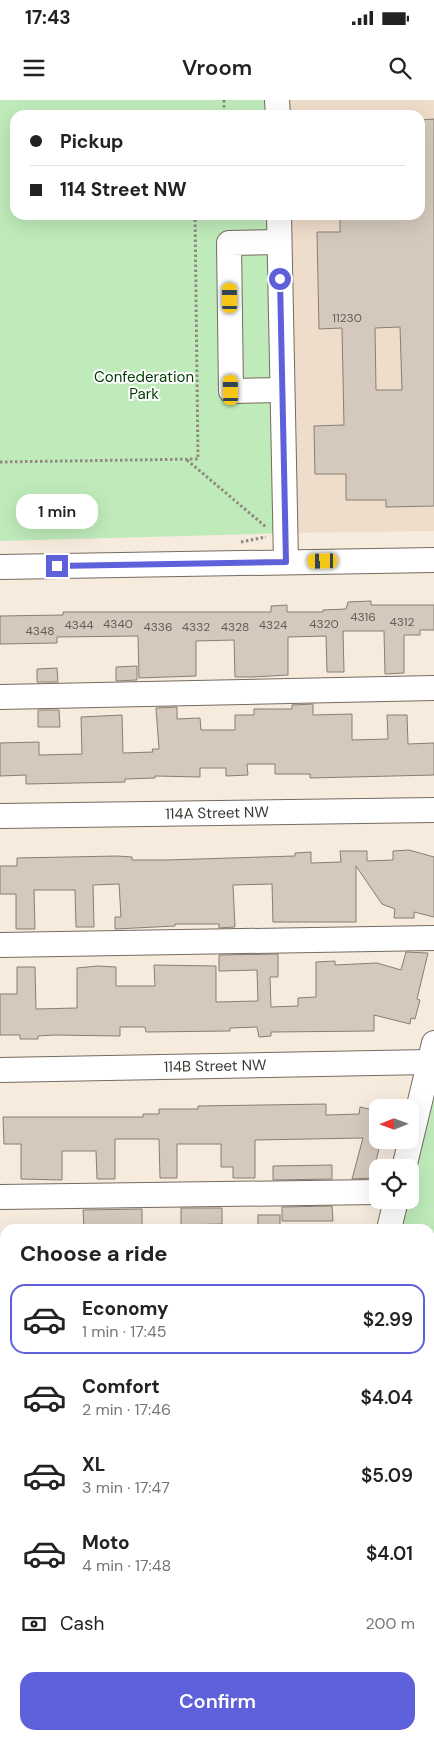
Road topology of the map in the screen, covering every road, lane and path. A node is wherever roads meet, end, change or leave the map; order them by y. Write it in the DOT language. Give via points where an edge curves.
graph roads {
  1 [pos="195,220"];
  2 [pos="279,220"];
  3 [pos="279,242"];
  4 [pos="282,390"];
  5 [pos="186,459"];
  6 [pos="0,462"];
  7 [pos="268,530"];
  8 [pos="434,560"];
  9 [pos="286,562"];
  10 [pos="0,567"];
  11 [pos="434,688"];
  12 [pos="0,697"];
  13 [pos="434,810"];
  14 [pos="0,816"];
  15 [pos="434,938"];
  16 [pos="0,945"];
  17 [pos="432,1053"];
  18 [pos="0,1070"];
  19 [pos="406,1159"];
  20 [pos="369,1192"];
  21 [pos="0,1197"];
  22 [pos="394,1209"];
  23 [pos="390,1224"];
  1 -- 5 [label="path" via="198,459"];
  2 -- 3 [label="street"];
  3 -- 4 [label="street"];
  3 -- 4 [label="street" via="229,243 231,390"];
  4 -- 9 [label="street"];
  5 -- 6 [label="path"];
  5 -- 7 [label="path"];
  8 -- 9 [label="street"];
  9 -- 10 [label="street"];
  11 -- 12 [label="street"];
  13 -- 14 [label="street, 114A Street NW"];
  15 -- 16 [label="street"];
  17 -- 18 [label="street, 114B Street NW"];
  17 -- 19 [label="street"];
  20 -- 21 [label="street"];
  22 -- 23 [label="street"];
}
